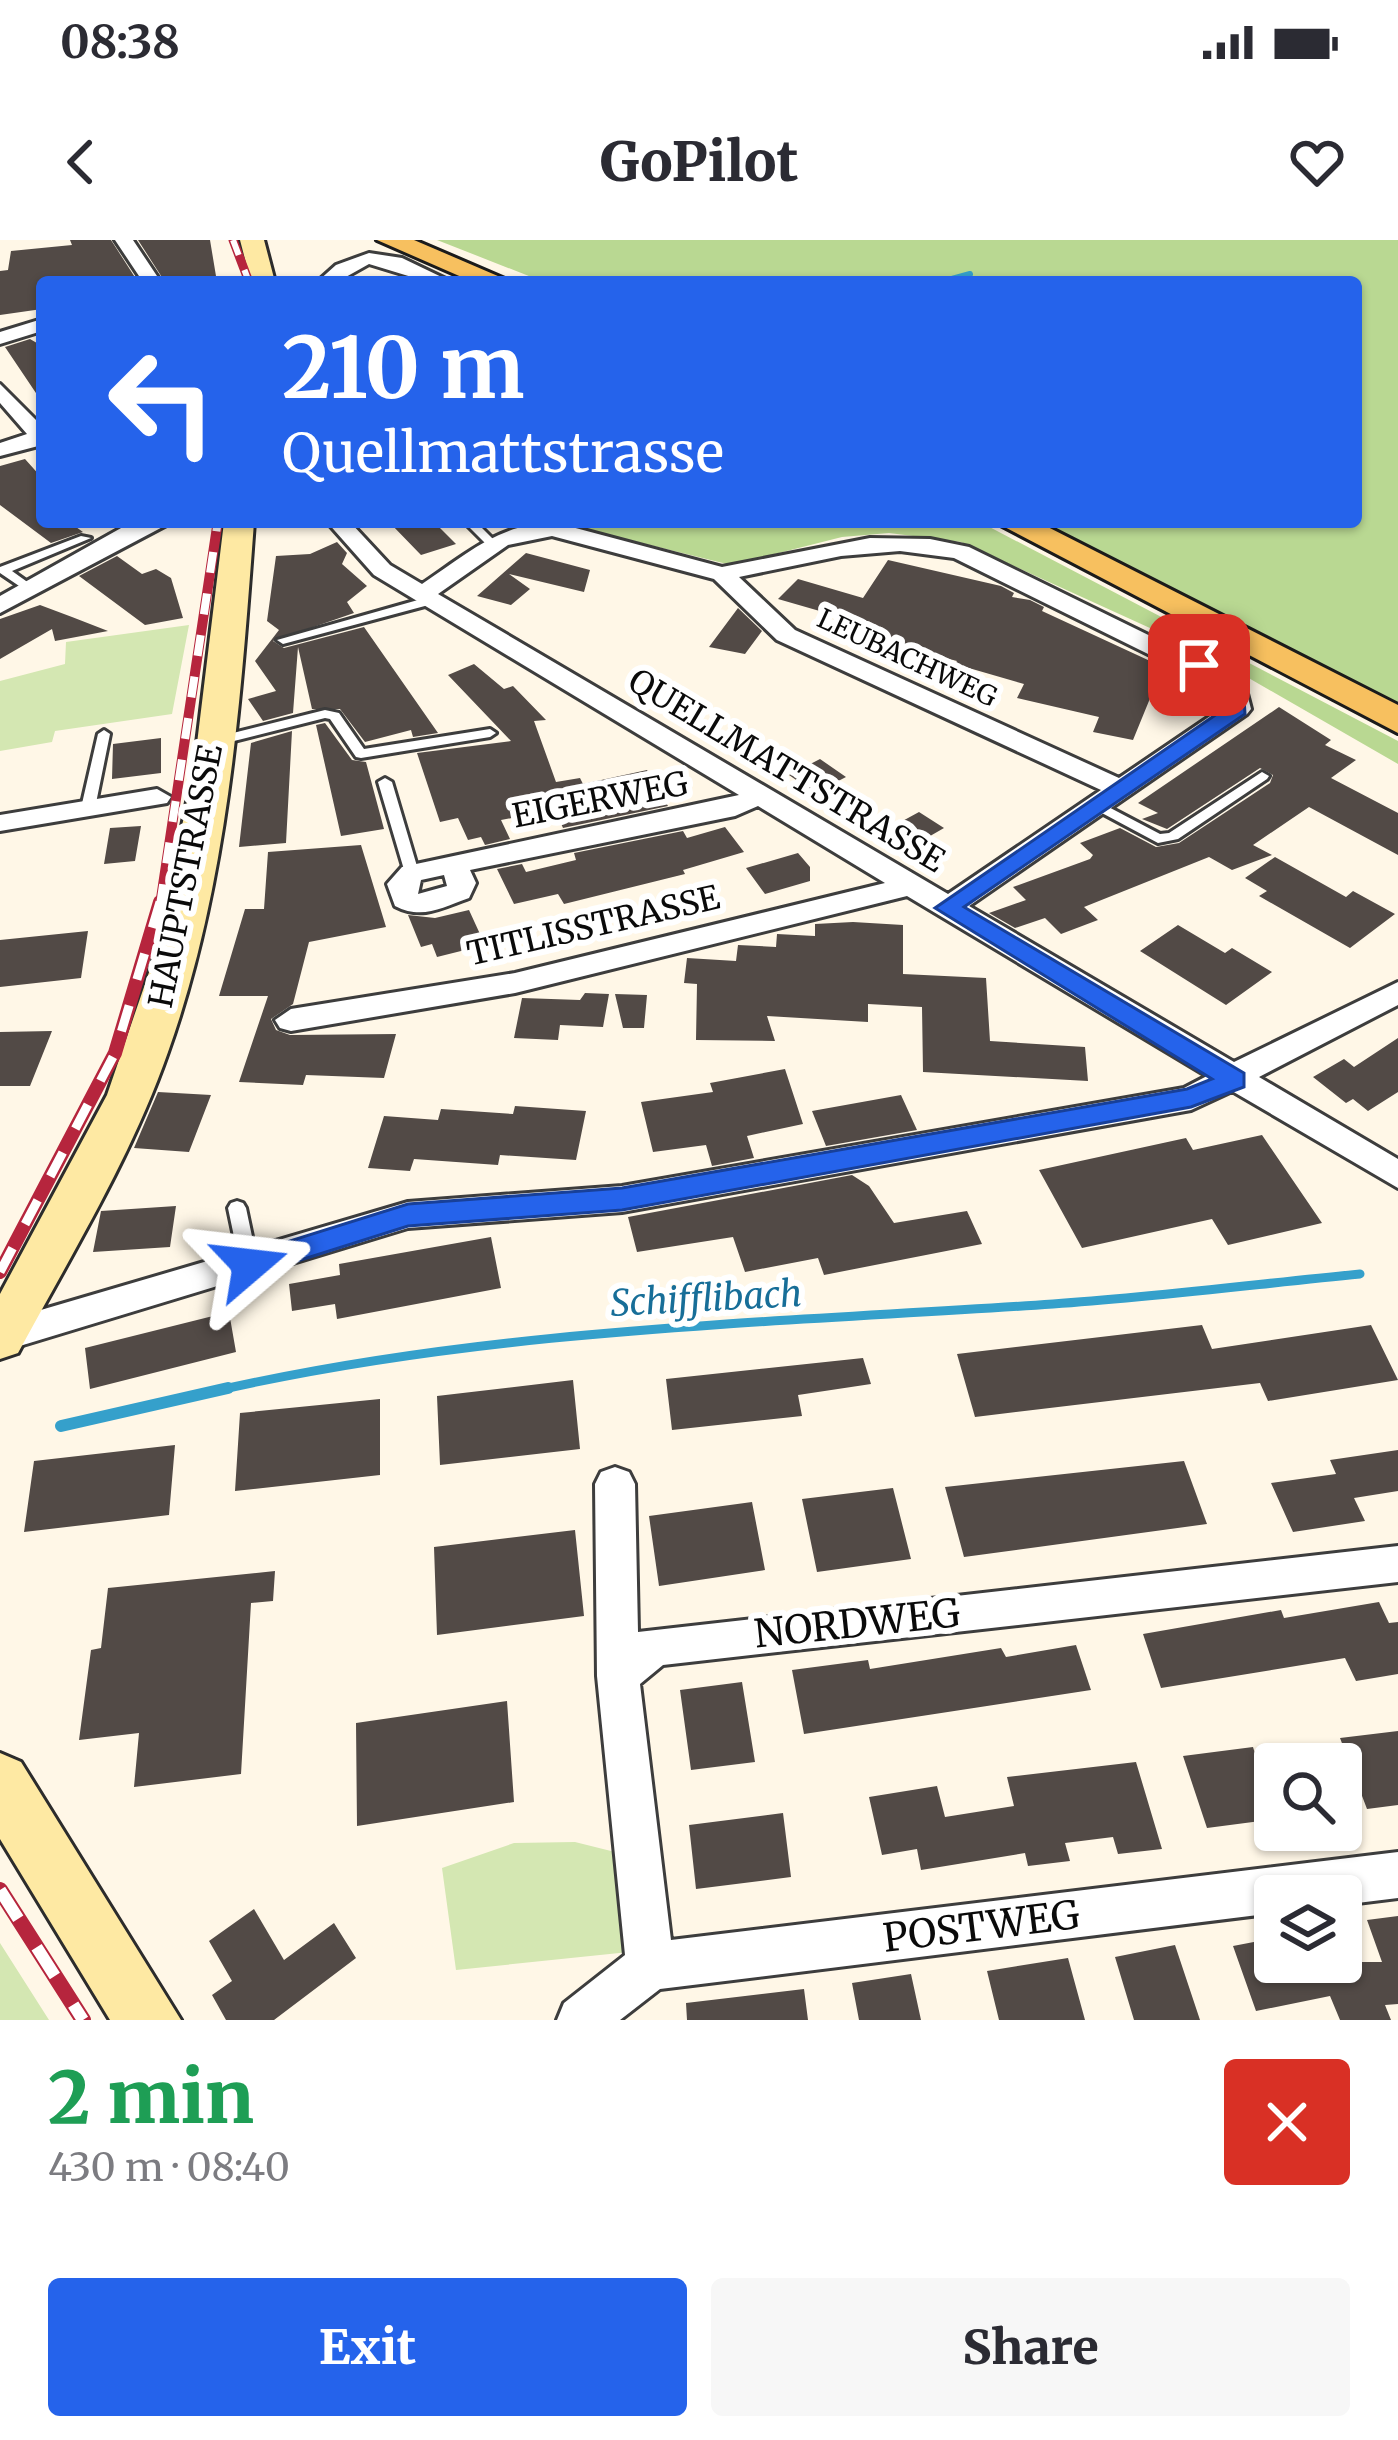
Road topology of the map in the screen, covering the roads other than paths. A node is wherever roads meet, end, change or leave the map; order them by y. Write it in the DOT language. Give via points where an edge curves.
graph roads {
  1 [pos="124,240"];
  2 [pos="390,240"];
  3 [pos="415,240"];
  4 [pos="257,242"];
  5 [pos="148,276"];
  6 [pos="262,276"];
  7 [pos="332,276"];
  8 [pos="427,276"];
  9 [pos="482,276"];
  10 [pos="501,276"];
  11 [pos="36,327"];
  12 [pos="0,338"];
  13 [pos="0,390"];
  14 [pos="36,403"];
  15 [pos="14,409"];
  16 [pos="36,434"];
  17 [pos="36,439"];
  18 [pos="0,450"];
  19 [pos="136,528"];
  20 [pos="238,528"];
  21 [pos="344,528"];
  22 [pos="476,528"];
  23 [pos="1024,528"];
  24 [pos="85,538"];
  25 [pos="492,544"];
  26 [pos="722,574"];
  27 [pos="29,588"];
  28 [pos="427,597"];
  29 [pos="0,606"];
  30 [pos="283,640"];
  31 [pos="1398,721"];
  32 [pos="490,733"];
  33 [pos="104,734"];
  34 [pos="213,742"];
  35 [pos="1262,776"];
  36 [pos="385,782"];
  37 [pos="1119,788"];
  38 [pos="758,795"];
  39 [pos="158,797"];
  40 [pos="1094,806"];
  41 [pos="88,808"];
  42 [pos="0,823"];
  43 [pos="412,873"];
  44 [pos="909,886"];
  45 [pos="947,908"];
  46 [pos="1398,992"];
  47 [pos="291,1020"];
  48 [pos="1234,1080"];
  49 [pos="1398,1175"];
  50 [pos="237,1208"];
  51 [pos="250,1265"];
  52 [pos="1,1338"];
  53 [pos="615,1484"];
  54 [pos="1398,1564"];
  55 [pos="618,1676"];
  56 [pos="0,1783"];
  57 [pos="1398,1875"];
  58 [pos="650,1966"];
  59 [pos="148,2020"];
  60 [pos="581,2020"];
  1 -- 5 [label="street"];
  2 -- 9 [label="main road"];
  3 -- 10 [label="main road"];
  4 -- 6 [label="main road"];
  7 -- 8 [label="street" via="371,255"];
  11 -- 12 [label="street"];
  13 -- 15 [label="street"];
  14 -- 15 [label="street"];
  15 -- 16 [label="street"];
  17 -- 18 [label="street"];
  19 -- 27 [label="street"];
  20 -- 34 [label="main road, HAUPTSTRASSE"];
  21 -- 28 [label="street, QUELLMATTSTRASSE" via="382,570"];
  22 -- 25 [label="lane"];
  23 -- 31 [label="main road"];
  24 -- 27 [label="lane" via="3,570"];
  25 -- 26 [label="street, LEUBACHWEG" via="527,528 553,529"];
  25 -- 28 [label="street, LEUBACHWEG"];
  26 -- 37 [label="street, LEUBACHWEG" via="786,635"];
  26 -- 37 [label="street" via="868,543 924,543 961,552 1235,687 1238,709"];
  27 -- 29 [label="street"];
  28 -- 30 [label="lane"];
  28 -- 38 [label="street, QUELLMATTSTRASSE"];
  32 -- 34 [label="lane" via="361,754 325,714"];
  33 -- 41 [label="lane"];
  34 -- 52 [label="main road, HAUPTSTRASSE" via="160,1011 74,1205"];
  35 -- 40 [label="lane" via="1158,839"];
  36 -- 43 [label="lane"];
  37 -- 40 [label="street"];
  38 -- 43 [label="street, EIGERWEG" via="734,808"];
  38 -- 44 [label="street, QUELLMATTSTRASSE"];
  39 -- 41 [label="street"];
  40 -- 45 [label="street"];
  41 -- 42 [label="street"];
  44 -- 45 [label="street, QUELLMATTSTRASSE"];
  44 -- 47 [label="street, TITLISSTRASSE" via="514,983"];
  45 -- 48 [label="street, QUELLMATTSTRASSE"];
  46 -- 48 [label="street"];
  48 -- 49 [label="street, QUELLMATTSTRASSE"];
  48 -- 51 [label="street" via="1191,1097 622,1199 408,1215"];
  50 -- 51 [label="lane"];
  51 -- 52 [label="street"];
  53 -- 55 [label="street"];
  54 -- 55 [label="street, NORDWEG" via="653,1646"];
  55 -- 58 [label="street"];
  56 -- 59 [label="main road"];
  57 -- 58 [label="street, POSTWEG"];
  58 -- 60 [label="street"];
}
